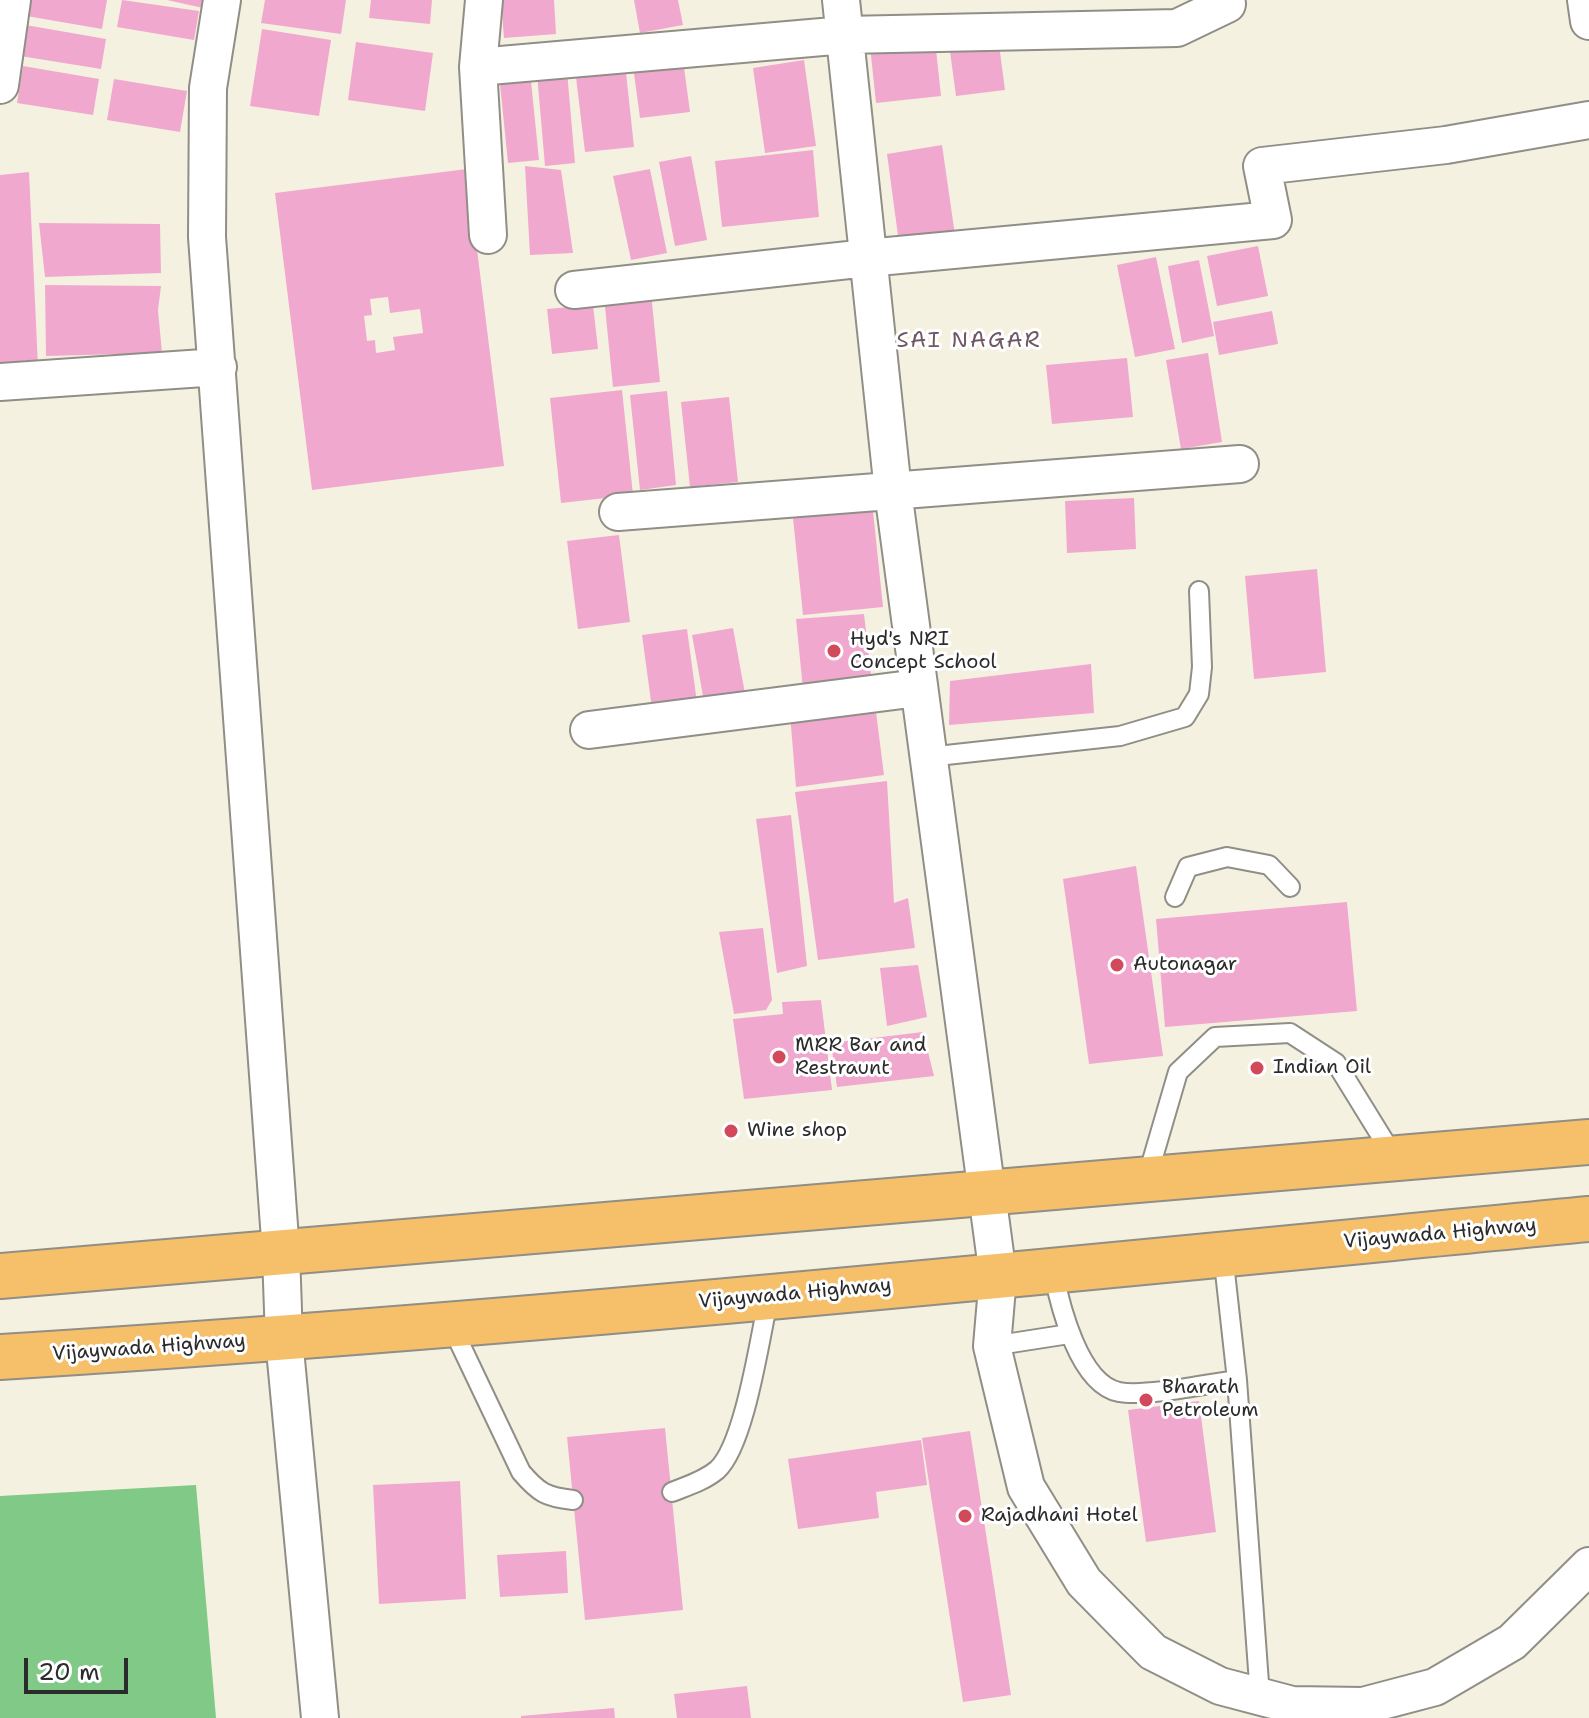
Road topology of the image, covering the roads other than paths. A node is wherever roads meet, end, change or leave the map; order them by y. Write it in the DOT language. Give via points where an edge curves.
graph roads {
  1 [pos="12,0"];
  2 [pos="222,0"];
  3 [pos="484,0"];
  4 [pos="841,0"];
  5 [pos="1226,0"];
  6 [pos="1586,0"];
  7 [pos="1589,21"];
  8 [pos="845,35"];
  9 [pos="478,67"];
  10 [pos="0,85"];
  11 [pos="1589,120"];
  12 [pos="488,235"];
  13 [pos="867,258"];
  14 [pos="574,290"];
  15 [pos="218,367"];
  16 [pos="0,382"];
  17 [pos="1240,464"];
  18 [pos="893,491"];
  19 [pos="618,512"];
  20 [pos="1199,591"];
  21 [pos="918,688"];
  22 [pos="589,730"];
  23 [pos="928,757"];
  24 [pos="1290,887"];
  25 [pos="1175,897"];
  26 [pos="1589,1142"];
  27 [pos="1395,1159"];
  28 [pos="1146,1181"];
  29 [pos="986,1195"];
  30 [pos="1589,1219"];
  31 [pos="281,1253"];
  32 [pos="1223,1254"];
  33 [pos="1053,1271"];
  34 [pos="0,1276"];
  35 [pos="998,1276"];
  36 [pos="769,1296"];
  37 [pos="451,1325"];
  38 [pos="1069,1334"];
  39 [pos="284,1339"];
  40 [pos="992,1346"];
  41 [pos="0,1357"];
  42 [pos="1237,1380"];
  43 [pos="672,1492"];
  44 [pos="573,1500"];
  45 [pos="1589,1566"];
  46 [pos="1433,1702"];
  47 [pos="1283,1707"];
  48 [pos="320,1718"];
  1 -- 10 [label="street"];
  2 -- 15 [label="street" via="208,88 207,237"];
  3 -- 9 [label="street"];
  4 -- 8 [label="street"];
  5 -- 8 [label="street" via="1177,28"];
  6 -- 7 [label="street"];
  8 -- 9 [label="street"];
  8 -- 13 [label="street"];
  9 -- 12 [label="street"];
  11 -- 13 [label="street" via="1446,145 1262,166 1273,220"];
  13 -- 14 [label="street"];
  13 -- 18 [label="street"];
  15 -- 16 [label="street"];
  15 -- 31 [label="street"];
  17 -- 18 [label="street"];
  18 -- 19 [label="street"];
  18 -- 21 [label="street"];
  20 -- 23 [label="lane" via="1199,694 1185,717 1120,736"];
  21 -- 22 [label="street"];
  21 -- 23 [label="street"];
  23 -- 29 [label="street"];
  24 -- 25 [label="lane" via="1269,865 1227,857 1188,867"];
  26 -- 27 [label="highway"];
  27 -- 28 [label="highway"];
  27 -- 28 [label="lane" via="1336,1063 1290,1033 1215,1037 1178,1072"];
  28 -- 29 [label="highway"];
  29 -- 31 [label="highway"];
  29 -- 35 [label="street"];
  30 -- 32 [label="highway, Vijaywada Highway"];
  31 -- 34 [label="highway"];
  31 -- 39 [label="street"];
  32 -- 33 [label="highway, Vijaywada Highway"];
  32 -- 42 [label="lane"];
  33 -- 35 [label="highway, Vijaywada Highway"];
  33 -- 38 [label="lane"];
  35 -- 36 [label="highway, Vijaywada Highway"];
  35 -- 40 [label="street"];
  36 -- 37 [label="highway, Vijaywada Highway"];
  36 -- 43 [label="lane" via="734,1445 719,1469"];
  37 -- 39 [label="highway, Vijaywada Highway"];
  37 -- 44 [label="lane" via="521,1472 547,1497"];
  38 -- 40 [label="lane"];
  38 -- 42 [label="lane" via="1099,1383 1118,1392"];
  39 -- 41 [label="highway, Vijaywada Highway"];
  39 -- 48 [label="street"];
  40 -- 47 [label="street" via="1026,1487 1084,1582 1153,1652 1220,1686"];
  42 -- 47 [label="lane"];
  45 -- 46 [label="street" via="1512,1642"];
  46 -- 47 [label="street"];
}
